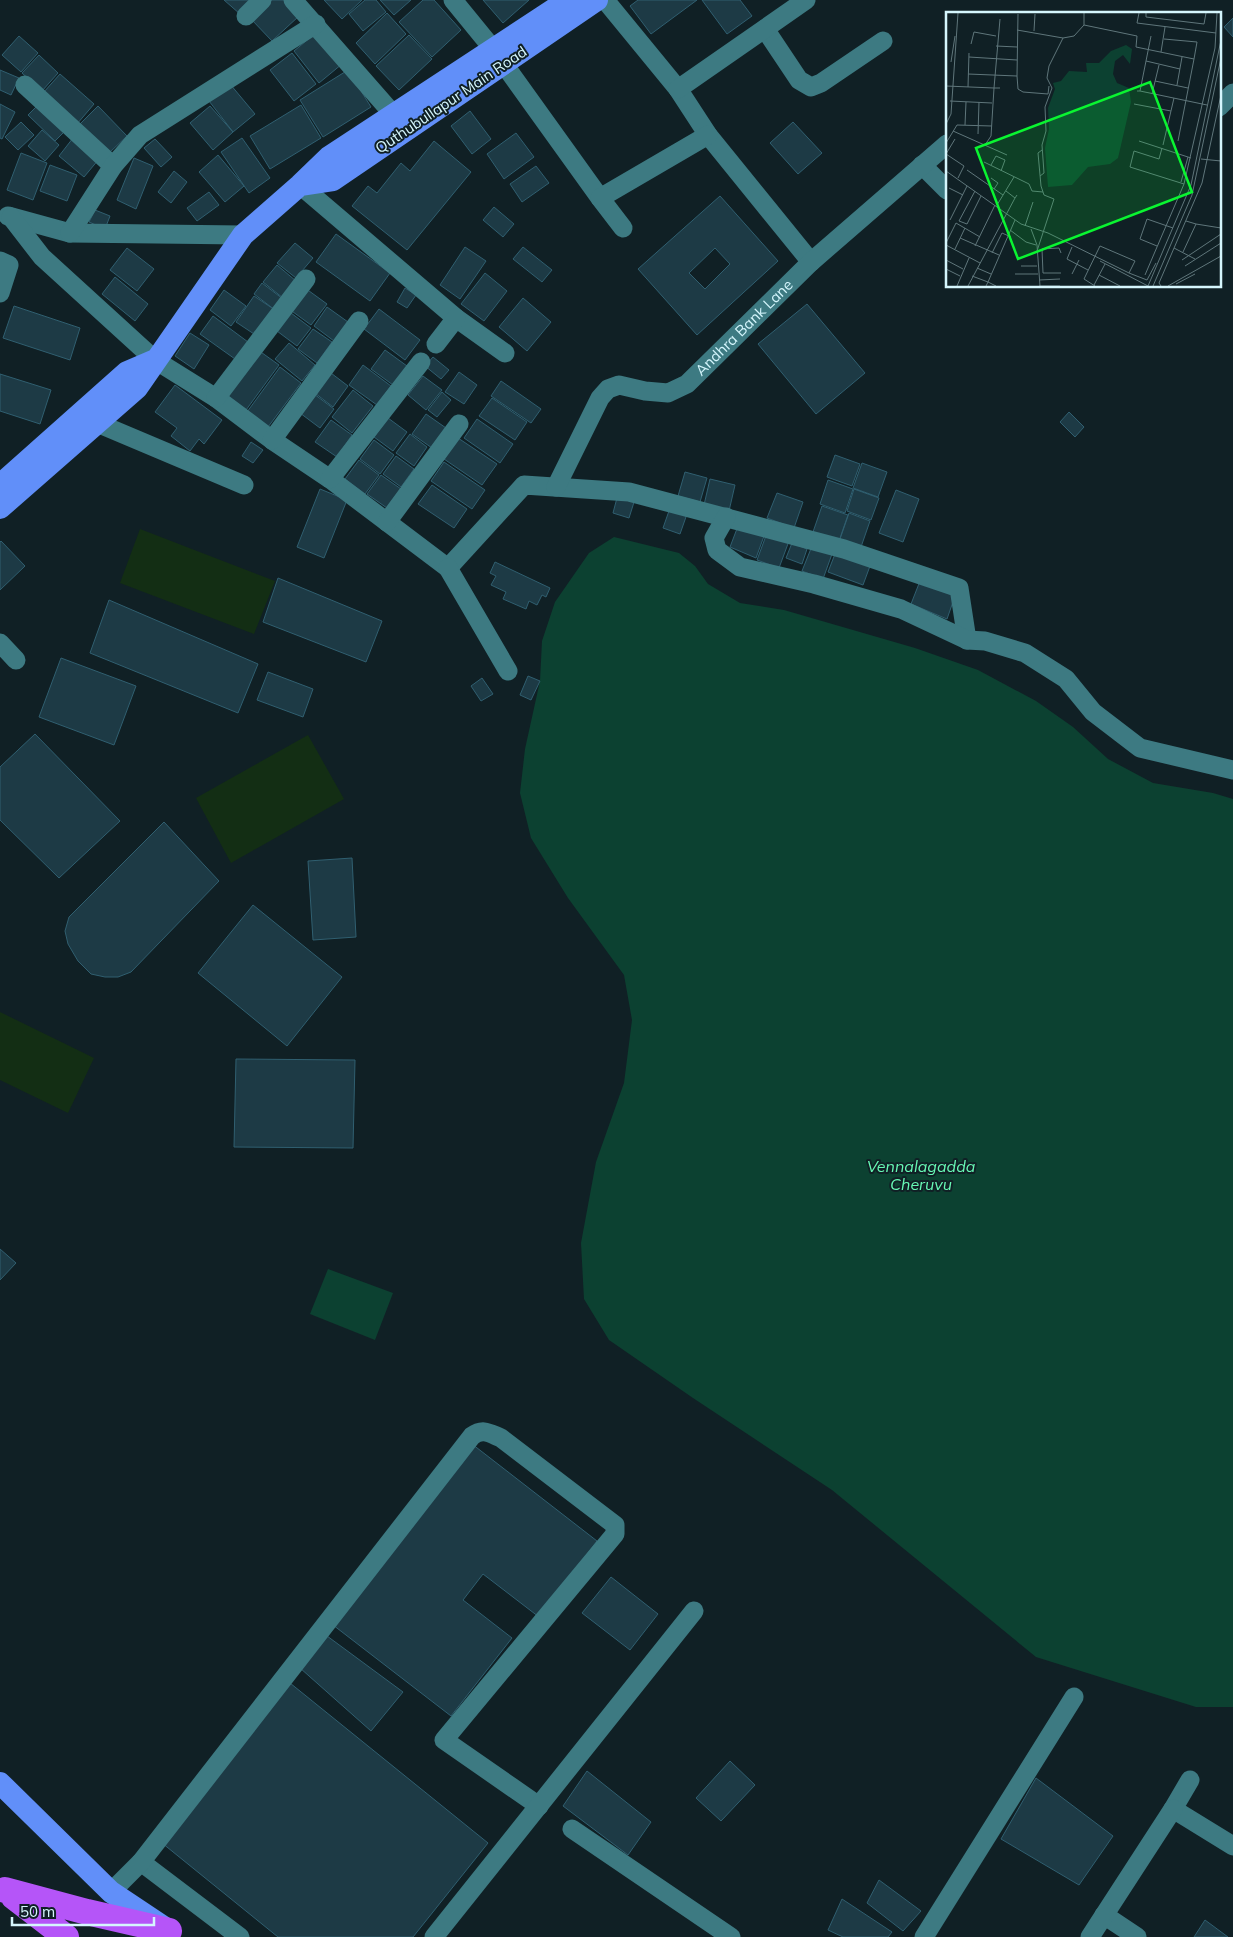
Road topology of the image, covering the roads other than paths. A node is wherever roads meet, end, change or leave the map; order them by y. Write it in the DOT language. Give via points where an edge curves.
graph roads {
  1 [pos="262,0"];
  2 [pos="293,0"];
  3 [pos="453,0"];
  4 [pos="568,0"];
  5 [pos="597,0"];
  6 [pos="605,0"];
  7 [pos="806,0"];
  8 [pos="246,16"];
  9 [pos="316,24"];
  10 [pos="765,29"];
  11 [pos="882,41"];
  12 [pos="498,57"];
  13 [pos="25,85"];
  14 [pos="678,89"];
  15 [pos="393,114"];
  16 [pos="708,135"];
  17 [pos="946,145"];
  18 [pos="922,165"];
  19 [pos="113,166"];
  20 [pos="300,185"];
  21 [pos="946,189"];
  22 [pos="600,198"];
  23 [pos="5,215"];
  24 [pos="623,228"];
  25 [pos="70,233"];
  26 [pos="243,236"];
  27 [pos="0,262"];
  28 [pos="811,262"];
  29 [pos="306,279"];
  30 [pos="0,293"];
  31 [pos="456,318"];
  32 [pos="359,321"];
  33 [pos="436,344"];
  34 [pos="505,354"];
  35 [pos="155,360"];
  36 [pos="421,362"];
  37 [pos="216,398"];
  38 [pos="97,423"];
  39 [pos="458,424"];
  40 [pos="272,440"];
  41 [pos="330,479"];
  42 [pos="244,485"];
  43 [pos="0,486"];
  44 [pos="556,487"];
  45 [pos="0,508"];
  46 [pos="726,517"];
  47 [pos="387,522"];
  48 [pos="448,568"];
  49 [pos="967,640"];
  50 [pos="0,643"];
  51 [pos="16,660"];
  52 [pos="508,671"];
  53 [pos="1233,770"];
  54 [pos="694,1611"];
  55 [pos="1074,1697"];
  56 [pos="1190,1780"];
  57 [pos="0,1783"];
  58 [pos="538,1806"];
  59 [pos="1173,1810"];
  60 [pos="572,1829"];
  61 [pos="1233,1846"];
  62 [pos="141,1862"];
  63 [pos="3,1888"];
  64 [pos="111,1892"];
  65 [pos="1104,1915"];
  66 [pos="174,1934"];
  67 [pos="66,1937"];
  68 [pos="240,1937"];
  69 [pos="434,1937"];
  70 [pos="731,1937"];
  71 [pos="924,1937"];
  72 [pos="1090,1937"];
  73 [pos="1137,1937"];
  1 -- 8 [label="street"];
  2 -- 9 [label="street"];
  3 -- 12 [label="street"];
  4 -- 12 [label="main road, Quthubullapur Main Road"];
  5 -- 12 [label="main road, Quthubullapur Main Road"];
  6 -- 14 [label="street"];
  7 -- 10 [label="street"];
  9 -- 15 [label="street"];
  9 -- 19 [label="street" via="140,135"];
  10 -- 11 [label="street" via="799,80 811,87"];
  10 -- 14 [label="street"];
  12 -- 15 [label="main road, Quthubullapur Main Road"];
  12 -- 20 [label="main road, Quthubullapur Main Road" via="333,180"];
  12 -- 22 [label="street"];
  13 -- 19 [label="street"];
  14 -- 16 [label="street"];
  15 -- 20 [label="main road, Quthubullapur Main Road" via="329,156"];
  16 -- 22 [label="street"];
  16 -- 28 [label="street"];
  17 -- 18 [label="street, Andhra Bank Lane"];
  18 -- 21 [label="street"];
  18 -- 28 [label="street, Andhra Bank Lane"];
  19 -- 25 [label="street"];
  20 -- 26 [label="main road, Quthubullapur Main Road"];
  20 -- 31 [label="street"];
  22 -- 24 [label="street"];
  23 -- 25 [label="street"];
  23 -- 35 [label="street" via="42,257"];
  25 -- 26 [label="street"];
  26 -- 35 [label="main road, Quthubullapur Main Road"];
  27 -- 30 [label="street" via="9,264"];
  28 -- 44 [label="street, Andhra Bank Lane" via="686,384 668,393 619,386 608,388"];
  29 -- 37 [label="street"];
  31 -- 33 [label="street"];
  31 -- 34 [label="street"];
  32 -- 40 [label="street"];
  35 -- 37 [label="street"];
  35 -- 38 [label="main road, Quthubullapur Main Road" via="137,388"];
  35 -- 43 [label="main road" via="127,372"];
  36 -- 41 [label="street"];
  37 -- 40 [label="street"];
  38 -- 42 [label="street"];
  38 -- 45 [label="main road, Quthubullapur Main Road"];
  39 -- 47 [label="street"];
  40 -- 41 [label="street"];
  41 -- 47 [label="street"];
  44 -- 46 [label="street" via="630,492"];
  44 -- 48 [label="street" via="524,484"];
  46 -- 49 [label="street" via="844,549 959,588"];
  46 -- 49 [label="street" via="714,538 717,550 740,567 901,609"];
  47 -- 48 [label="street"];
  48 -- 52 [label="street"];
  49 -- 53 [label="street" via="985,641 1025,653 1066,679 1092,712 1140,748"];
  50 -- 51 [label="street"];
  54 -- 58 [label="street"];
  55 -- 71 [label="street"];
  56 -- 59 [label="street"];
  57 -- 64 [label="main road"];
  58 -- 62 [label="street" via="444,1740 615,1534 615,1525 501,1438 486,1431 472,1436"];
  58 -- 69 [label="street"];
  59 -- 61 [label="street"];
  59 -- 65 [label="street"];
  60 -- 70 [label="street"];
  62 -- 64 [label="street"];
  62 -- 68 [label="street"];
  63 -- 66 [label="highway"];
  63 -- 67 [label="highway"];
  64 -- 66 [label="main road"];
  65 -- 72 [label="street"];
  65 -- 73 [label="street"];
}
